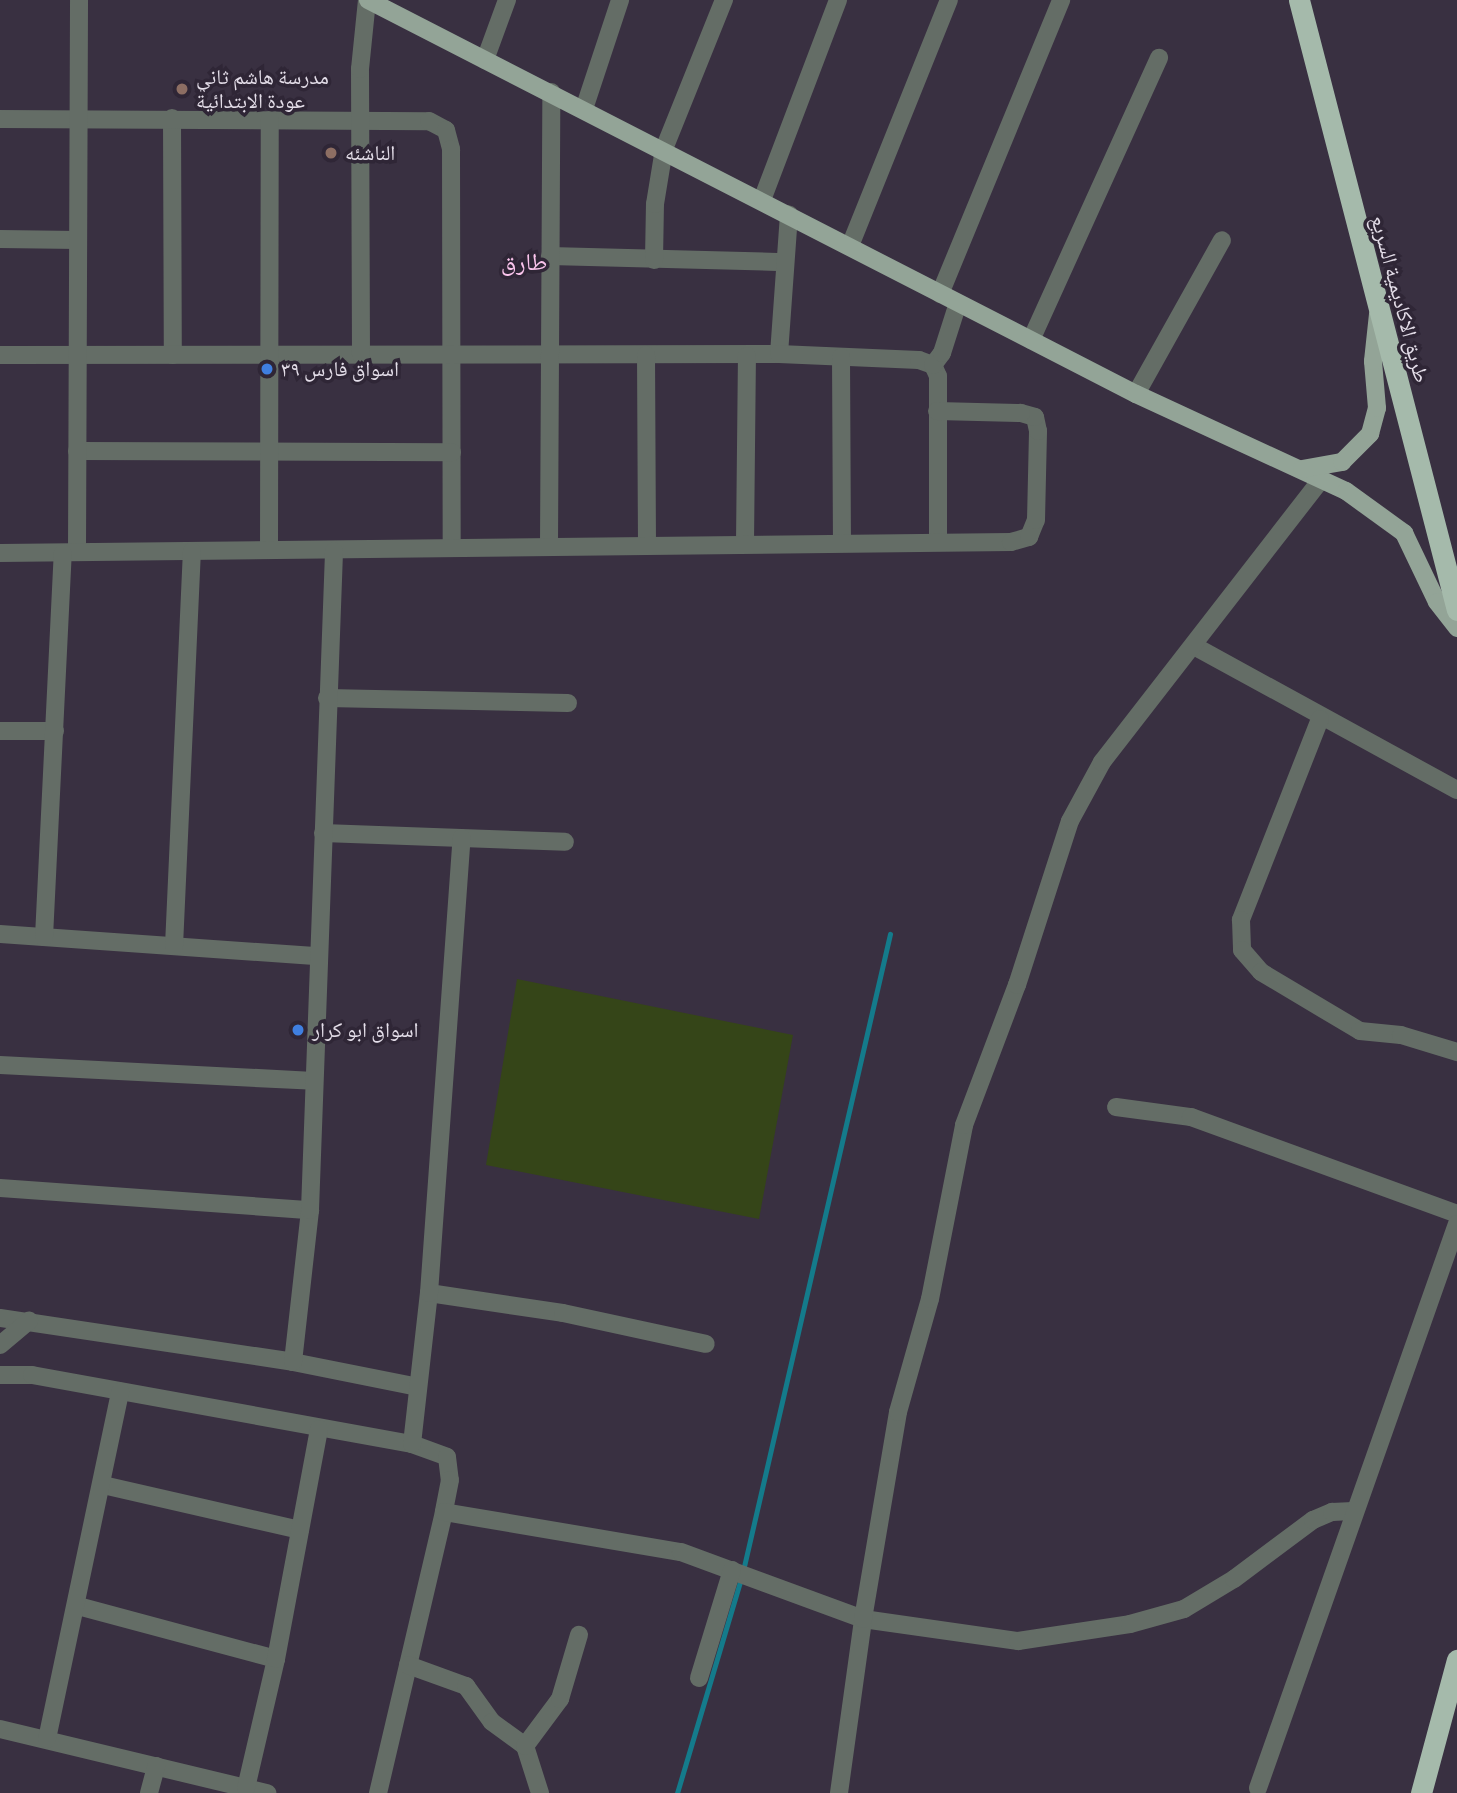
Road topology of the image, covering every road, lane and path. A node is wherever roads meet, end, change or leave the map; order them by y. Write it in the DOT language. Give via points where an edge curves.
graph roads {
  1 [pos="79,0"];
  2 [pos="368,0"];
  3 [pos="507,0"];
  4 [pos="620,0"];
  5 [pos="724,0"];
  6 [pos="838,0"];
  7 [pos="949,0"];
  8 [pos="1061,0"];
  9 [pos="1299,0"];
  10 [pos="393,6"];
  11 [pos="1159,58"];
  12 [pos="485,60"];
  13 [pos="551,92"];
  14 [pos="584,109"];
  15 [pos="78,118"];
  16 [pos="172,118"];
  17 [pos="0,119"];
  18 [pos="270,120"];
  19 [pos="361,121"];
  20 [pos="664,149"];
  21 [pos="762,200"];
  22 [pos="789,214"];
  23 [pos="0,239"];
  24 [pos="78,240"];
  25 [pos="1222,240"];
  26 [pos="850,246"];
  27 [pos="550,256"];
  28 [pos="654,260"];
  29 [pos="785,262"];
  30 [pos="940,294"];
  31 [pos="958,303"];
  32 [pos="1378,314"];
  33 [pos="1031,340"];
  34 [pos="779,354"];
  35 [pos="0,355"];
  36 [pos="78,355"];
  37 [pos="173,355"];
  38 [pos="361,355"];
  39 [pos="646,355"];
  40 [pos="272,356"];
  41 [pos="453,356"];
  42 [pos="550,356"];
  43 [pos="747,356"];
  44 [pos="841,357"];
  45 [pos="933,365"];
  46 [pos="1136,394"];
  47 [pos="937,411"];
  48 [pos="77,451"];
  49 [pos="452,452"];
  50 [pos="270,453"];
  51 [pos="1292,469"];
  52 [pos="1321,480"];
  53 [pos="938,540"];
  54 [pos="842,541"];
  55 [pos="745,542"];
  56 [pos="647,544"];
  57 [pos="549,545"];
  58 [pos="452,547"];
  59 [pos="269,550"];
  60 [pos="192,551"];
  61 [pos="334,551"];
  62 [pos="70,552"];
  63 [pos="0,554"];
  64 [pos="1457,610"];
  65 [pos="1457,628"];
  66 [pos="1194,646"];
  67 [pos="327,698"];
  68 [pos="568,703"];
  69 [pos="1320,719"];
  70 [pos="0,731"];
  71 [pos="55,731"];
  72 [pos="1457,790"];
  73 [pos="323,833"];
  74 [pos="462,838"];
  75 [pos="565,842"];
  76 [pos="0,934"];
  77 [pos="44,937"];
  78 [pos="174,946"];
  79 [pos="318,956"];
  80 [pos="1457,1052"];
  81 [pos="0,1065"];
  82 [pos="314,1081"];
  83 [pos="1116,1107"];
  84 [pos="0,1188"];
  85 [pos="310,1210"];
  86 [pos="1457,1214"];
  87 [pos="1457,1224"];
  88 [pos="429,1293"];
  89 [pos="0,1318"];
  90 [pos="29,1321"];
  91 [pos="706,1344"];
  92 [pos="0,1345"];
  93 [pos="293,1362"];
  94 [pos="0,1375"];
  95 [pos="418,1387"];
  96 [pos="120,1392"];
  97 [pos="319,1429"];
  98 [pos="412,1444"];
  99 [pos="103,1485"];
  100 [pos="1353,1511"];
  101 [pos="444,1512"];
  102 [pos="300,1530"];
  103 [pos="732,1570"];
  104 [pos="78,1606"];
  105 [pos="863,1619"];
  106 [pos="579,1635"];
  107 [pos="276,1659"];
  108 [pos="1457,1661"];
  109 [pos="408,1665"];
  110 [pos="699,1678"];
  111 [pos="0,1729"];
  112 [pos="47,1739"];
  113 [pos="525,1746"];
  114 [pos="156,1766"];
  115 [pos="246,1788"];
  116 [pos="1258,1788"];
  117 [pos="149,1793"];
  118 [pos="267,1793"];
  119 [pos="378,1793"];
  120 [pos="540,1793"];
  121 [pos="839,1793"];
  122 [pos="1420,1793"];
  1 -- 15 [label="street"];
  2 -- 10 [label="main road"];
  2 -- 19 [label="street" via="360,51"];
  3 -- 12 [label="street"];
  4 -- 14 [label="street"];
  5 -- 20 [label="street"];
  6 -- 21 [label="street"];
  7 -- 26 [label="street"];
  8 -- 30 [label="street"];
  9 -- 32 [label="highway, طريق الاكاديمية السريع"];
  10 -- 12 [label="main road"];
  11 -- 33 [label="street"];
  12 -- 13 [label="main road"];
  13 -- 14 [label="main road"];
  13 -- 27 [label="street"];
  14 -- 20 [label="main road"];
  15 -- 16 [label="street"];
  15 -- 17 [label="street"];
  15 -- 24 [label="street"];
  16 -- 18 [label="street"];
  16 -- 37 [label="street"];
  18 -- 19 [label="street"];
  18 -- 40 [label="street"];
  19 -- 38 [label="street"];
  19 -- 41 [label="street" via="429,121 438,123 450,137"];
  20 -- 21 [label="main road"];
  20 -- 28 [label="street" via="655,204"];
  21 -- 22 [label="main road"];
  22 -- 26 [label="main road"];
  22 -- 29 [label="street"];
  23 -- 24 [label="street"];
  24 -- 36 [label="street"];
  25 -- 46 [label="street"];
  26 -- 30 [label="main road"];
  27 -- 28 [label="street"];
  27 -- 42 [label="street"];
  28 -- 29 [label="street"];
  29 -- 34 [label="street"];
  30 -- 31 [label="main road"];
  31 -- 33 [label="main road"];
  31 -- 45 [label="street" via="942,353"];
  32 -- 51 [label="main road" via="1373,361 1377,408 1370,434 1342,462"];
  32 -- 64 [label="highway, طريق الاكاديمية السريع"];
  33 -- 46 [label="main road"];
  34 -- 43 [label="street"];
  34 -- 44 [label="street"];
  35 -- 36 [label="street"];
  36 -- 37 [label="street"];
  36 -- 48 [label="street"];
  37 -- 40 [label="street"];
  38 -- 40 [label="street"];
  38 -- 41 [label="street"];
  39 -- 42 [label="street"];
  39 -- 43 [label="street"];
  39 -- 56 [label="street"];
  40 -- 50 [label="street"];
  41 -- 42 [label="street"];
  41 -- 49 [label="street"];
  42 -- 57 [label="street"];
  43 -- 55 [label="street"];
  44 -- 45 [label="street" via="919,360"];
  44 -- 54 [label="street"];
  45 -- 47 [label="street" via="938,376"];
  46 -- 51 [label="main road"];
  47 -- 53 [label="street"];
  47 -- 53 [label="street" via="1028,413 1035,417 1038,431 1036,520 1029,537 1011,542"];
  48 -- 50 [label="street"];
  48 -- 62 [label="street"];
  49 -- 50 [label="street"];
  49 -- 58 [label="street"];
  50 -- 59 [label="street"];
  51 -- 52 [label="main road"];
  52 -- 65 [label="main road" via="1373,506 1404,533 1437,602"];
  52 -- 66 [label="street"];
  53 -- 54 [label="street"];
  54 -- 55 [label="street"];
  55 -- 56 [label="street"];
  56 -- 57 [label="street"];
  57 -- 58 [label="street"];
  58 -- 61 [label="street"];
  59 -- 60 [label="street"];
  59 -- 61 [label="street"];
  60 -- 62 [label="street"];
  60 -- 78 [label="street"];
  61 -- 67 [label="street"];
  62 -- 63 [label="street"];
  62 -- 71 [label="street"];
  66 -- 69 [label="street"];
  66 -- 105 [label="street" via="1084,790 1058,853 1011,1003 969,1105 930,1299 898,1412"];
  67 -- 68 [label="street"];
  67 -- 73 [label="street"];
  69 -- 72 [label="street"];
  69 -- 80 [label="street" via="1241,920 1242,950 1261,972 1360,1031 1401,1035"];
  70 -- 71 [label="street"];
  71 -- 77 [label="street"];
  73 -- 74 [label="street"];
  73 -- 79 [label="street"];
  74 -- 75 [label="street"];
  74 -- 88 [label="street"];
  76 -- 77 [label="street"];
  77 -- 78 [label="street"];
  78 -- 79 [label="street"];
  79 -- 82 [label="street"];
  81 -- 82 [label="street"];
  82 -- 85 [label="street"];
  83 -- 86 [label="street" via="1191,1117"];
  84 -- 85 [label="street"];
  85 -- 93 [label="street"];
  87 -- 100 [label="street"];
  88 -- 91 [label="street" via="563,1313"];
  88 -- 95 [label="street"];
  89 -- 90 [label="street"];
  90 -- 92 [label="street"];
  90 -- 93 [label="street"];
  93 -- 95 [label="street"];
  94 -- 96 [label="street" via="32,1375"];
  95 -- 98 [label="street"];
  96 -- 97 [label="street"];
  96 -- 99 [label="street"];
  97 -- 98 [label="street"];
  97 -- 102 [label="street"];
  98 -- 101 [label="street" via="447,1457 450,1480"];
  99 -- 102 [label="street"];
  99 -- 104 [label="street"];
  100 -- 105 [label="street" via="1332,1512 1313,1520 1234,1579 1184,1609 1130,1624 1018,1641"];
  100 -- 116 [label="street"];
  101 -- 103 [label="street" via="614,1538"];
  101 -- 109 [label="street"];
  102 -- 107 [label="street"];
  103 -- 105 [label="street"];
  103 -- 110 [label="street"];
  104 -- 107 [label="street"];
  104 -- 112 [label="street"];
  105 -- 121 [label="street"];
  106 -- 113 [label="street" via="560,1699"];
  107 -- 115 [label="street"];
  108 -- 122 [label="highway"];
  109 -- 113 [label="street" via="466,1686 492,1722"];
  109 -- 119 [label="street"];
  111 -- 112 [label="street"];
  112 -- 114 [label="street"];
  113 -- 120 [label="street"];
  114 -- 115 [label="street"];
  114 -- 117 [label="street"];
  115 -- 118 [label="street"];
}
